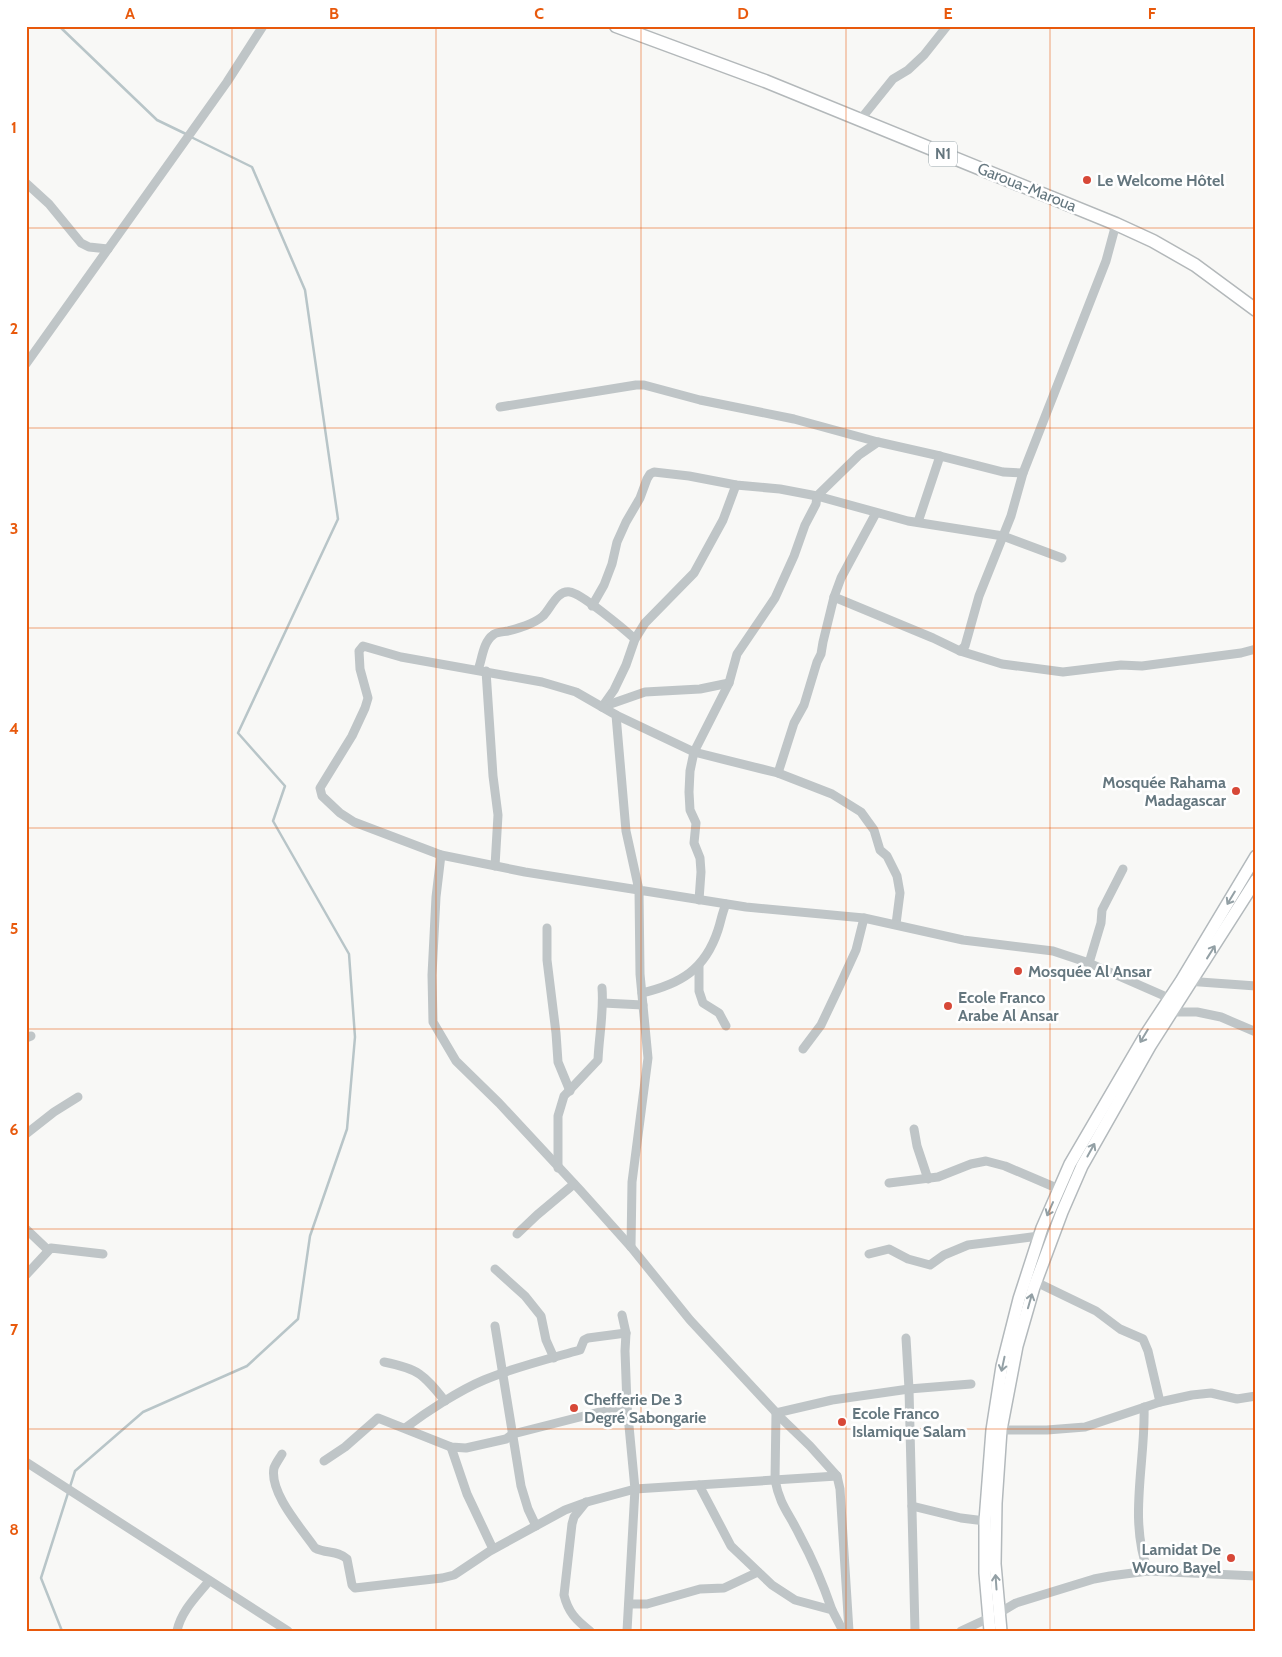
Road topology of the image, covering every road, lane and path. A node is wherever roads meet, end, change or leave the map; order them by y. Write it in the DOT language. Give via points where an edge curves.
graph roads {
  1 [pos="263,26"];
  2 [pos="616,26"];
  3 [pos="947,26"];
  4 [pos="860,120"];
  5 [pos="26,183"];
  6 [pos="1116,224"];
  7 [pos="108,249"];
  8 [pos="1256,310"];
  9 [pos="26,364"];
  10 [pos="500,407"];
  11 [pos="878,442"];
  12 [pos="940,456"];
  13 [pos="1023,473"];
  14 [pos="736,485"];
  15 [pos="817,496"];
  16 [pos="876,513"];
  17 [pos="918,522"];
  18 [pos="1003,536"];
  19 [pos="1062,558"];
  20 [pos="834,597"];
  21 [pos="592,606"];
  22 [pos="635,640"];
  23 [pos="1256,649"];
  24 [pos="960,651"];
  25 [pos="482,671"];
  26 [pos="729,683"];
  27 [pos="602,707"];
  28 [pos="616,715"];
  29 [pos="694,752"];
  30 [pos="778,773"];
  31 [pos="441,855"];
  32 [pos="1256,856"];
  33 [pos="496,866"];
  34 [pos="1123,869"];
  35 [pos="1256,880"];
  36 [pos="639,890"];
  37 [pos="698,900"];
  38 [pos="726,904"];
  39 [pos="864,918"];
  40 [pos="896,924"];
  41 [pos="546,928"];
  42 [pos="1089,962"];
  43 [pos="699,966"];
  44 [pos="1186,981"];
  45 [pos="1256,986"];
  46 [pos="602,988"];
  47 [pos="642,993"];
  48 [pos="1169,998"];
  49 [pos="603,1003"];
  50 [pos="643,1005"];
  51 [pos="1172,1012"];
  52 [pos="726,1026"];
  53 [pos="1256,1032"];
  54 [pos="803,1049"];
  55 [pos="570,1090"];
  56 [pos="78,1097"];
  57 [pos="914,1129"];
  58 [pos="26,1134"];
  59 [pos="558,1168"];
  60 [pos="928,1179"];
  61 [pos="889,1182"];
  62 [pos="574,1184"];
  63 [pos="1059,1189"];
  64 [pos="26,1229"];
  65 [pos="517,1234"];
  66 [pos="1039,1236"];
  67 [pos="631,1248"];
  68 [pos="48,1250"];
  69 [pos="103,1254"];
  70 [pos="869,1254"];
  71 [pos="495,1269"];
  72 [pos="26,1275"];
  73 [pos="1036,1282"];
  74 [pos="622,1315"];
  75 [pos="495,1326"];
  76 [pos="626,1333"];
  77 [pos="906,1338"];
  78 [pos="554,1358"];
  79 [pos="384,1362"];
  80 [pos="503,1373"];
  81 [pos="971,1384"];
  82 [pos="909,1389"];
  83 [pos="1256,1396"];
  84 [pos="445,1401"];
  85 [pos="1160,1402"];
  86 [pos="627,1405"];
  87 [pos="1144,1407"];
  88 [pos="776,1413"];
  89 [pos="405,1428"];
  90 [pos="1001,1430"];
  91 [pos="513,1434"];
  92 [pos="451,1447"];
  93 [pos="282,1454"];
  94 [pos="324,1461"];
  95 [pos="26,1462"];
  96 [pos="837,1476"];
  97 [pos="775,1480"];
  98 [pos="699,1485"];
  99 [pos="635,1489"];
  100 [pos="587,1502"];
  101 [pos="912,1506"];
  102 [pos="565,1510"];
  103 [pos="574,1517"];
  104 [pos="985,1522"];
  105 [pos="536,1526"];
  106 [pos="493,1549"];
  107 [pos="1148,1571"];
  108 [pos="758,1572"];
  109 [pos="1256,1576"];
  110 [pos="209,1582"];
  111 [pos="629,1604"];
  112 [pos="832,1610"];
  113 [pos="994,1616"];
  114 [pos="177,1631"];
  115 [pos="288,1631"];
  116 [pos="590,1631"];
  117 [pos="627,1631"];
  118 [pos="843,1631"];
  119 [pos="849,1631"];
  120 [pos="916,1631"];
  121 [pos="961,1631"];
  122 [pos="990,1631"];
  123 [pos="1001,1631"];
  1 -- 7 [label="street"];
  2 -- 4 [label="highway, Garoua-Maroua / N1"];
  3 -- 4 [label="street" via="908,70 893,79"];
  4 -- 6 [label="highway, Garoua-Maroua / N1"];
  5 -- 7 [label="street" via="49,204 81,243"];
  6 -- 8 [label="highway, Garoua-Maroua / N1" via="1195,265"];
  6 -- 13 [label="street" via="1106,261"];
  7 -- 9 [label="street"];
  10 -- 11 [label="street" via="644,385"];
  11 -- 12 [label="street"];
  11 -- 15 [label="street"];
  12 -- 13 [label="street" via="1003,472"];
  12 -- 17 [label="street"];
  13 -- 18 [label="street"];
  14 -- 15 [label="street"];
  14 -- 21 [label="street" via="690,476 650,474 623,528 604,585"];
  14 -- 22 [label="street" via="694,573 645,623"];
  15 -- 16 [label="street"];
  15 -- 26 [label="street" via="775,598 737,654"];
  16 -- 17 [label="street"];
  16 -- 20 [label="street"];
  17 -- 18 [label="street"];
  18 -- 19 [label="street"];
  18 -- 24 [label="street" via="979,596 965,646"];
  20 -- 24 [label="street"];
  20 -- 30 [label="street" via="821,654"];
  21 -- 22 [label="street" via="619,624"];
  21 -- 25 [label="street" via="578,595 564,592 542,616 518,628 493,634 487,642"];
  22 -- 27 [label="street" via="614,690"];
  23 -- 24 [label="street" via="1233,655 1142,666 1063,672 1002,664"];
  25 -- 27 [label="street" via="576,692"];
  25 -- 31 [label="street" via="360,648 360,670 368,698 352,736 320,788 322,796 354,822"];
  25 -- 33 [label="street" via="498,815"];
  26 -- 27 [label="street" via="700,689 645,692"];
  26 -- 29 [label="street"];
  27 -- 28 [label="street"];
  28 -- 29 [label="street"];
  28 -- 36 [label="street" via="626,831"];
  29 -- 30 [label="street"];
  29 -- 37 [label="street" via="689,792 690,810 696,823 694,843 700,858"];
  30 -- 40 [label="street" via="832,794 861,812 874,830 880,850 897,876 900,894"];
  31 -- 33 [label="street"];
  31 -- 59 [label="street" via="432,975 432,1022 456,1062 499,1103"];
  32 -- 44 [label="main road, one-way"];
  33 -- 36 [label="street"];
  34 -- 42 [label="street" via="1102,910"];
  44 -- 35 [label="main road, one-way"];
  36 -- 37 [label="street"];
  36 -- 47 [label="street"];
  37 -- 38 [label="street"];
  38 -- 39 [label="street"];
  38 -- 43 [label="street" via="718,930"];
  39 -- 40 [label="street"];
  39 -- 54 [label="street" via="856,950 840,985 821,1025"];
  40 -- 42 [label="street" via="963,940 1053,951"];
  41 -- 55 [label="street" via="558,1062"];
  42 -- 48 [label="street"];
  43 -- 47 [label="street" via="678,981"];
  43 -- 52 [label="street" via="698,991 703,1003 719,1013"];
  44 -- 45 [label="street"];
  44 -- 48 [label="main road"];
  44 -- 51 [label="main road"];
  46 -- 49 [label="street"];
  47 -- 50 [label="street"];
  48 -- 63 [label="main road, one-way" via="1070,1164"];
  49 -- 50 [label="street"];
  49 -- 55 [label="street" via="598,1060"];
  50 -- 67 [label="street" via="648,1058 632,1182"];
  51 -- 53 [label="street" via="1197,1012 1221,1017"];
  73 -- 51 [label="main road, one-way" via="1082,1166"];
  55 -- 59 [label="street" via="564,1096 558,1116"];
  56 -- 58 [label="street"];
  57 -- 60 [label="street"];
  59 -- 62 [label="street"];
  60 -- 61 [label="street"];
  60 -- 63 [label="street" via="986,1161"];
  62 -- 65 [label="street"];
  62 -- 67 [label="street"];
  63 -- 66 [label="main road, one-way"];
  64 -- 68 [label="street"];
  66 -- 70 [label="street" via="968,1245 930,1265 889,1249"];
  66 -- 104 [label="main road, one-way" via="1018,1299 1002,1366 992,1430"];
  67 -- 88 [label="street" via="690,1320"];
  68 -- 69 [label="street" via="55,1247"];
  68 -- 72 [label="street"];
  71 -- 78 [label="street" via="525,1296 541,1316"];
  73 -- 85 [label="street" via="1096,1311 1120,1329 1143,1339"];
  90 -- 73 [label="main road, one-way" via="1017,1346"];
  74 -- 76 [label="street"];
  75 -- 80 [label="street"];
  76 -- 78 [label="street" via="588,1338 580,1350"];
  76 -- 86 [label="street"];
  77 -- 82 [label="street"];
  78 -- 80 [label="street"];
  79 -- 84 [label="street" via="408,1367 426,1378"];
  80 -- 84 [label="street" via="482,1380"];
  80 -- 91 [label="street"];
  81 -- 82 [label="street"];
  82 -- 88 [label="street" via="832,1400"];
  82 -- 101 [label="street"];
  83 -- 85 [label="street" via="1237,1399 1211,1393"];
  84 -- 89 [label="street"];
  85 -- 87 [label="street"];
  86 -- 91 [label="street"];
  86 -- 99 [label="street"];
  87 -- 90 [label="street" via="1085,1427"];
  87 -- 107 [label="street" via="1138,1513"];
  88 -- 96 [label="street"];
  88 -- 97 [label="street"];
  89 -- 92 [label="street"];
  89 -- 94 [label="street" via="376,1418 345,1447"];
  113 -- 90 [label="main road, one-way"];
  91 -- 92 [label="street" via="506,1439 466,1448"];
  91 -- 105 [label="street" via="521,1486"];
  92 -- 106 [label="street" via="467,1494"];
  93 -- 106 [label="street" via="274,1470 275,1484 282,1500 315,1548 347,1559 355,1588 454,1575"];
  95 -- 110 [label="street"];
  96 -- 97 [label="street"];
  96 -- 119 [label="street"];
  97 -- 98 [label="street"];
  97 -- 112 [label="street" via="782,1507 820,1574"];
  98 -- 99 [label="street"];
  98 -- 108 [label="street" via="731,1546"];
  99 -- 100 [label="street"];
  99 -- 111 [label="street"];
  100 -- 102 [label="street"];
  100 -- 103 [label="street"];
  101 -- 104 [label="street"];
  101 -- 120 [label="street"];
  102 -- 103 [label="street"];
  102 -- 105 [label="street"];
  103 -- 116 [label="street" via="564,1595 573,1616"];
  104 -- 113 [label="main road" via="985,1573"];
  105 -- 106 [label="street"];
  107 -- 109 [label="street"];
  107 -- 113 [label="street" via="1094,1579 1016,1603"];
  108 -- 111 [label="street" via="724,1588 700,1589 647,1604"];
  108 -- 112 [label="street" via="795,1600"];
  110 -- 114 [label="street" via="184,1612"];
  110 -- 115 [label="street"];
  111 -- 117 [label="street"];
  112 -- 118 [label="street"];
  113 -- 121 [label="street"];
  113 -- 122 [label="main road"];
  113 -- 123 [label="main road"];
}
